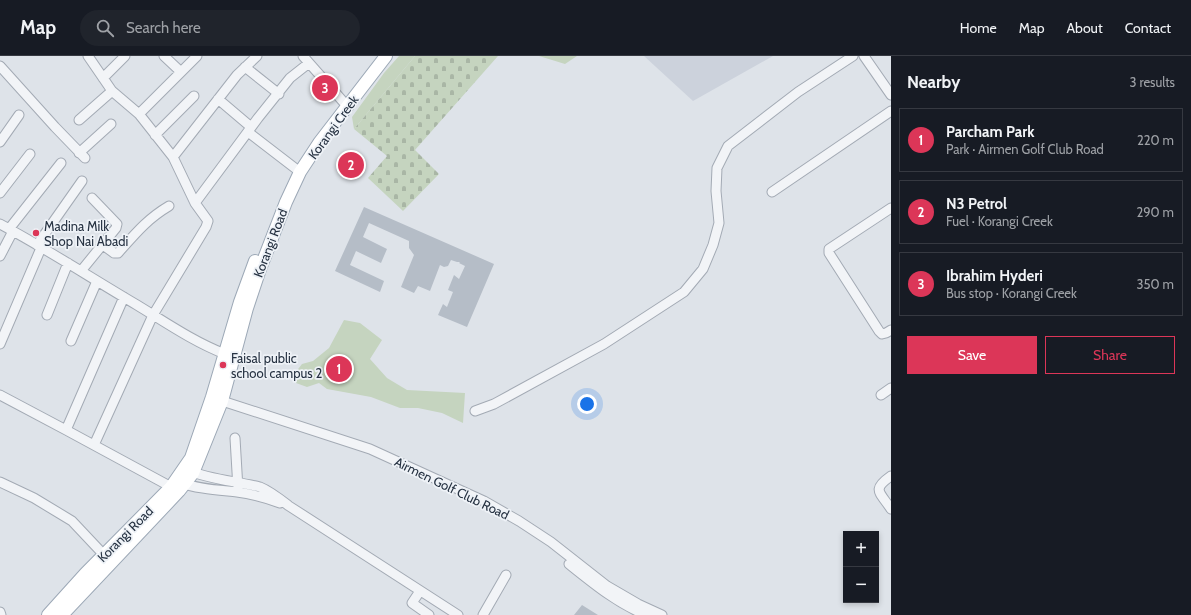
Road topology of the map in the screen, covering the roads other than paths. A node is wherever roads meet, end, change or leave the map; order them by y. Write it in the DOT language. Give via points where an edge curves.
graph roads {
  1 [pos="88,56"];
  2 [pos="124,56"];
  3 [pos="164,56"];
  4 [pos="197,56"];
  5 [pos="257,56"];
  6 [pos="386,56"];
  7 [pos="853,56"];
  8 [pos="864,56"];
  9 [pos="306,60"];
  10 [pos="0,66"];
  11 [pos="245,67"];
  12 [pos="181,72"];
  13 [pos="104,78"];
  14 [pos="112,91"];
  15 [pos="279,94"];
  16 [pos="891,95"];
  17 [pos="194,96"];
  18 [pos="218,99"];
  19 [pos="347,106"];
  20 [pos="891,111"];
  21 [pos="138,114"];
  22 [pos="19,115"];
  23 [pos="79,120"];
  24 [pos="111,124"];
  25 [pos="250,130"];
  26 [pos="155,135"];
  27 [pos="0,142"];
  28 [pos="30,154"];
  29 [pos="173,157"];
  30 [pos="61,162"];
  31 [pos="300,172"];
  32 [pos="82,181"];
  33 [pos="772,192"];
  34 [pos="0,193"];
  35 [pos="92,198"];
  36 [pos="286,202"];
  37 [pos="195,203"];
  38 [pos="169,206"];
  39 [pos="891,208"];
  40 [pos="0,224"];
  41 [pos="11,230"];
  42 [pos="103,245"];
  43 [pos="39,246"];
  44 [pos="0,256"];
  45 [pos="68,264"];
  46 [pos="81,271"];
  47 [pos="97,281"];
  48 [pos="124,297"];
  49 [pos="47,315"];
  50 [pos="153,315"];
  51 [pos="891,330"];
  52 [pos="71,341"];
  53 [pos="0,344"];
  54 [pos="225,354"];
  55 [pos="891,388"];
  56 [pos="0,395"];
  57 [pos="881,395"];
  58 [pos="216,401"];
  59 [pos="475,411"];
  60 [pos="66,430"];
  61 [pos="236,438"];
  62 [pos="94,445"];
  63 [pos="188,471"];
  64 [pos="891,476"];
  65 [pos="0,482"];
  66 [pos="177,486"];
  67 [pos="238,488"];
  68 [pos="891,509"];
  69 [pos="104,555"];
  70 [pos="506,575"];
  71 [pos="420,591"];
  72 [pos="48,615"];
  73 [pos="62,615"];
  74 [pos="429,615"];
  75 [pos="458,615"];
  76 [pos="483,615"];
  77 [pos="646,615"];
  78 [pos="662,615"];
  1 -- 13 [label="street"];
  2 -- 13 [label="street"];
  3 -- 12 [label="street"];
  4 -- 12 [label="street"];
  5 -- 11 [label="street"];
  6 -- 19 [label="main road, Korangi Creek"];
  7 -- 59 [label="street" via="798,92 728,146 717,168 719,223 713,245 703,268 684,292 591,351 494,404"];
  8 -- 16 [label="street"];
  9 -- 15 [label="street"];
  9 -- 19 [label="street"];
  10 -- 24 [label="street" via="82,155"];
  11 -- 15 [label="street"];
  11 -- 18 [label="street"];
  12 -- 21 [label="street"];
  13 -- 14 [label="street"];
  14 -- 21 [label="street"];
  14 -- 23 [label="street"];
  15 -- 25 [label="street"];
  17 -- 26 [label="street"];
  18 -- 25 [label="street"];
  18 -- 29 [label="street"];
  19 -- 31 [label="main road, Korangi Creek"];
  20 -- 33 [label="street"];
  21 -- 26 [label="street"];
  22 -- 27 [label="street"];
  25 -- 31 [label="street"];
  25 -- 37 [label="street"];
  26 -- 29 [label="street"];
  28 -- 34 [label="street"];
  29 -- 37 [label="street"];
  30 -- 41 [label="street"];
  31 -- 36 [label="main road, Korangi Creek"];
  32 -- 43 [label="street"];
  35 -- 42 [label="street" via="117,224"];
  36 -- 54 [label="main road, Korangi Road" via="273,222 248,278"];
  36 -- 58 [label="main road, Korangi Road" via="260,269"];
  37 -- 50 [label="street" via="208,224"];
  38 -- 42 [label="street" via="143,224 118,253"];
  39 -- 51 [label="street" via="828,249 879,331 882,334"];
  40 -- 41 [label="street"];
  41 -- 43 [label="street"];
  41 -- 44 [label="street"];
  42 -- 46 [label="street"];
  43 -- 45 [label="street"];
  43 -- 53 [label="street"];
  45 -- 46 [label="street"];
  45 -- 49 [label="street"];
  46 -- 47 [label="street"];
  47 -- 48 [label="street"];
  47 -- 52 [label="street"];
  48 -- 50 [label="street"];
  48 -- 60 [label="street"];
  50 -- 54 [label="street"];
  50 -- 62 [label="street"];
  54 -- 58 [label="main road, Korangi Road"];
  55 -- 57 [label="street"];
  56 -- 60 [label="street"];
  58 -- 63 [label="main road, Korangi Road" via="191,458"];
  58 -- 77 [label="street, Airmen Golf Club Road" via="367,454 481,506 546,546 603,591"];
  58 -- 78 [label="street, Airmen Golf Club Road" via="370,449 484,501 551,542 607,586"];
  60 -- 62 [label="street"];
  61 -- 67 [label="street"];
  62 -- 66 [label="street"];
  63 -- 66 [label="main road, Korangi Road"];
  63 -- 67 [label="street"];
  64 -- 68 [label="street" via="881,483 878,490"];
  65 -- 69 [label="street" via="34,498 72,521"];
  66 -- 67 [label="street" via="213,490"];
  66 -- 69 [label="main road, Korangi Road"];
  66 -- 73 [label="main road, Korangi Road"];
  67 -- 71 [label="street" via="289,506"];
  69 -- 72 [label="main road, Korangi Road"];
  70 -- 76 [label="street"];
  71 -- 74 [label="street" via="412,603"];
  71 -- 75 [label="street"];
}
